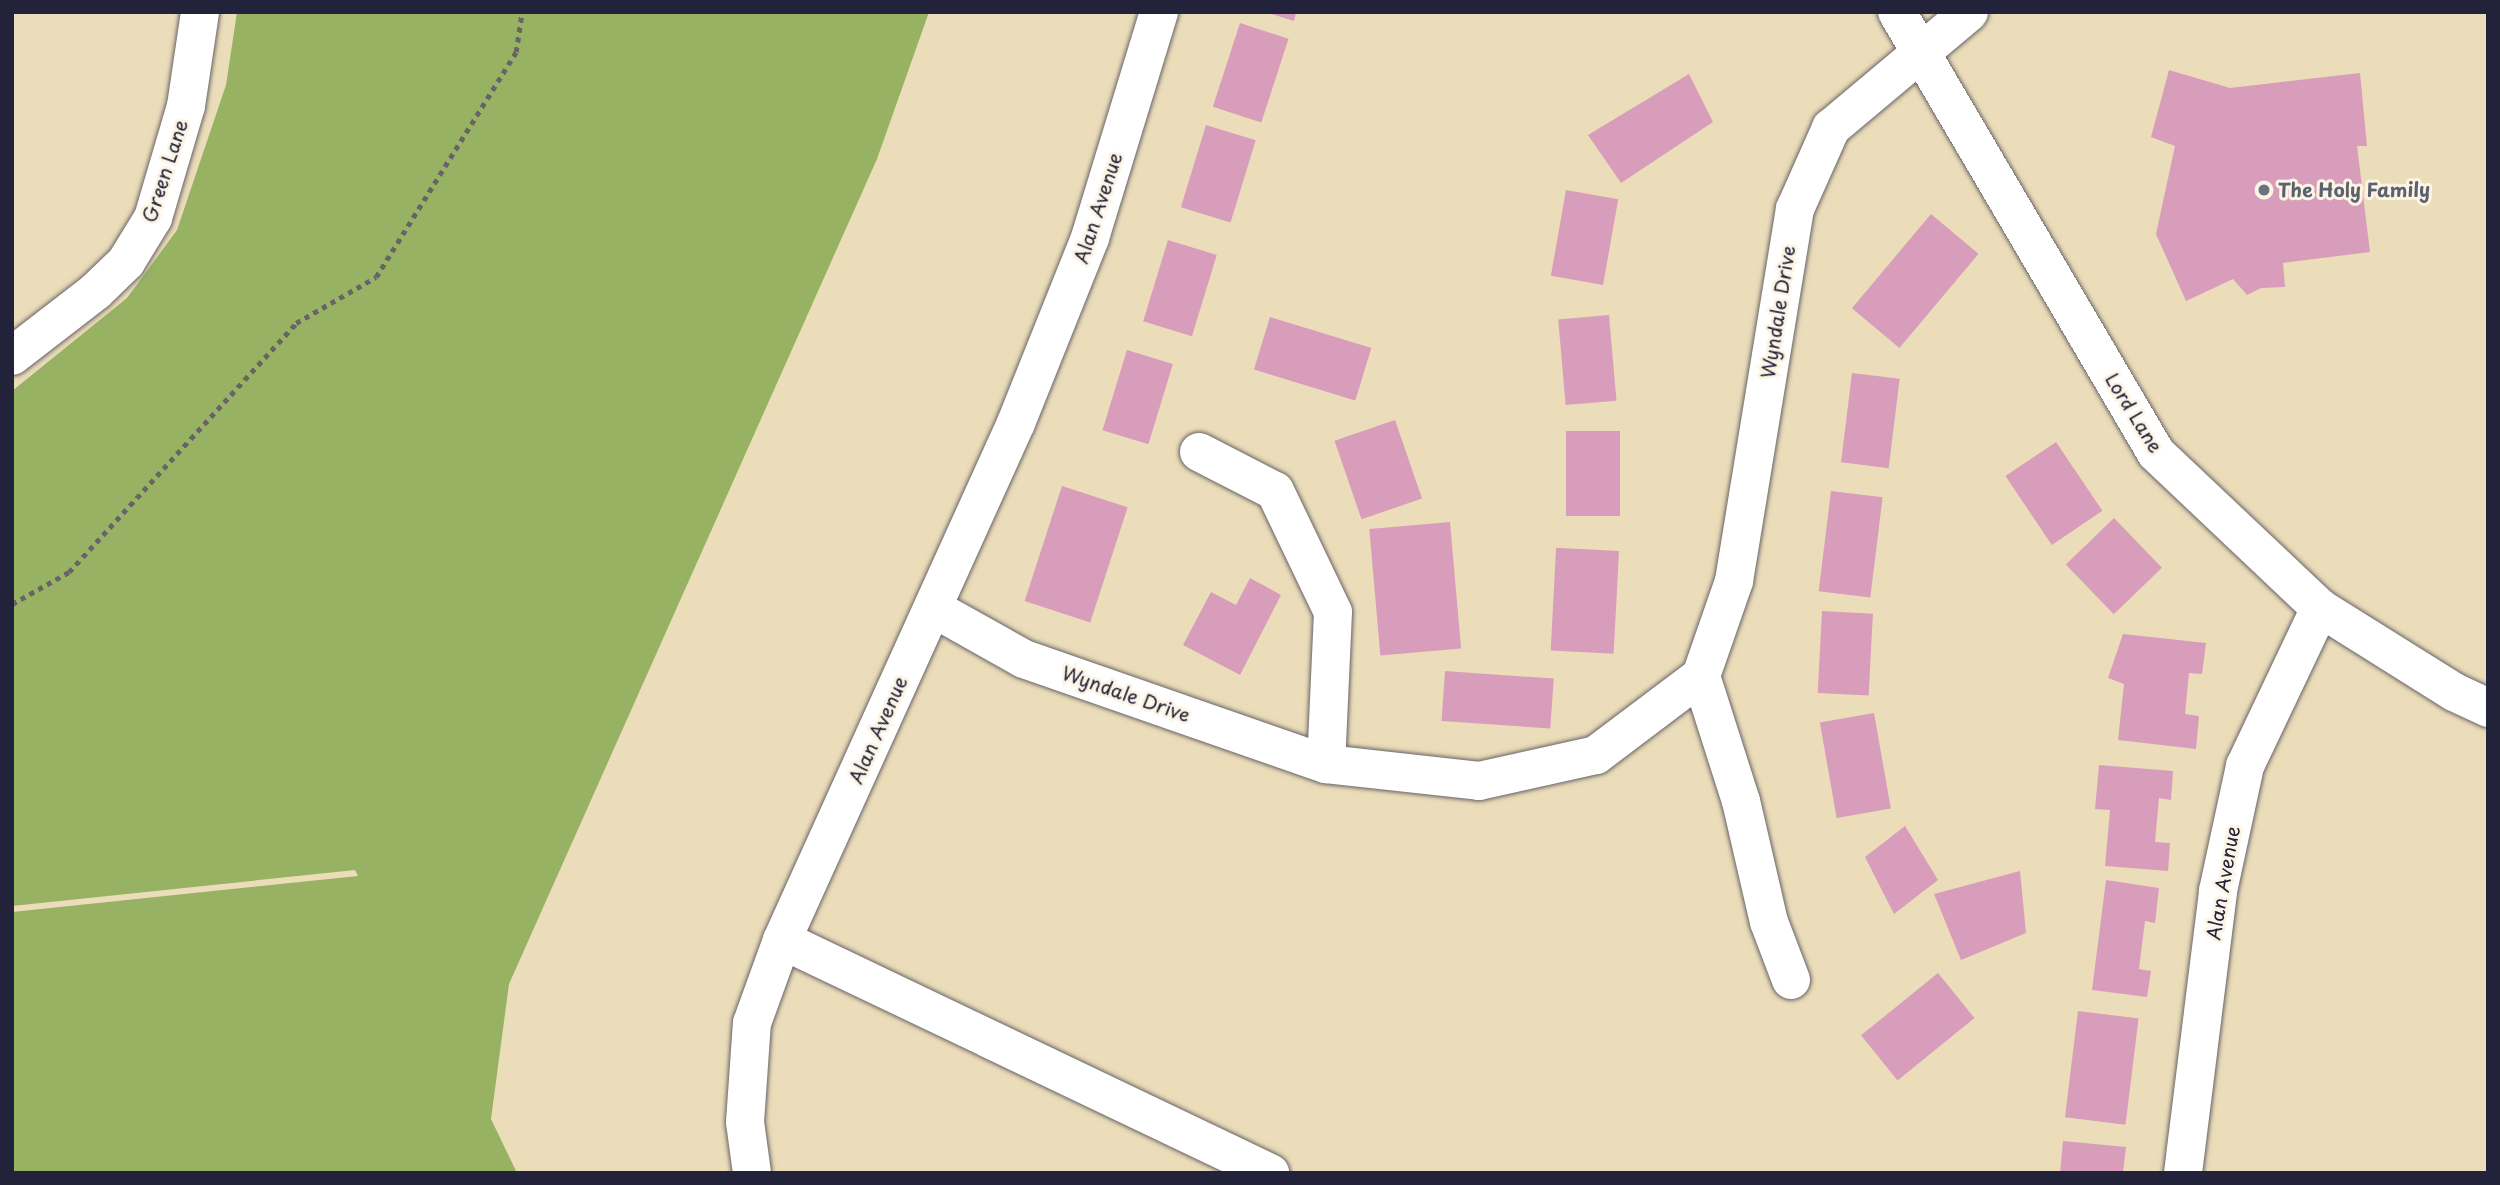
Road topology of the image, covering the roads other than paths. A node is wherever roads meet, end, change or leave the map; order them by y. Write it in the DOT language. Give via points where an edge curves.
graph roads {
  1 [pos="200,12"];
  2 [pos="1159,12"];
  3 [pos="1897,12"];
  4 [pos="1969,12"];
  5 [pos="1919,51"];
  6 [pos="12,356"];
  7 [pos="1199,452"];
  8 [pos="933,608"];
  9 [pos="2320,608"];
  10 [pos="1701,676"];
  11 [pos="2488,708"];
  12 [pos="1326,764"];
  13 [pos="782,940"];
  14 [pos="1791,980"];
  15 [pos="752,1173"];
  16 [pos="1270,1173"];
  17 [pos="2183,1173"];
  1 -- 6 [label="street, Green Lane" via="186,106 153,218 126,262"];
  2 -- 8 [label="street, Alan Avenue" via="1090,238 1016,423"];
  3 -- 5 [label="street, Lord Lane"];
  4 -- 5 [label="street, Wyndale Drive"];
  5 -- 9 [label="street, Lord Lane" via="2156,453"];
  5 -- 10 [label="street, Wyndale Drive" via="1831,128 1795,209 1734,581"];
  7 -- 12 [label="street" via="1275,491 1333,612"];
  8 -- 12 [label="street, Wyndale Drive" via="1024,659"];
  8 -- 13 [label="street, Alan Avenue"];
  9 -- 11 [label="street, Lord Lane" via="2454,692"];
  9 -- 17 [label="street, Alan Avenue" via="2245,766 2218,891"];
  10 -- 12 [label="street, Wyndale Drive" via="1596,755 1479,781"];
  10 -- 14 [label="street" via="1741,802 1769,922"];
  13 -- 15 [label="street, Alan Avenue" via="752,1023 745,1122"];
  13 -- 16 [label="street"];
}
